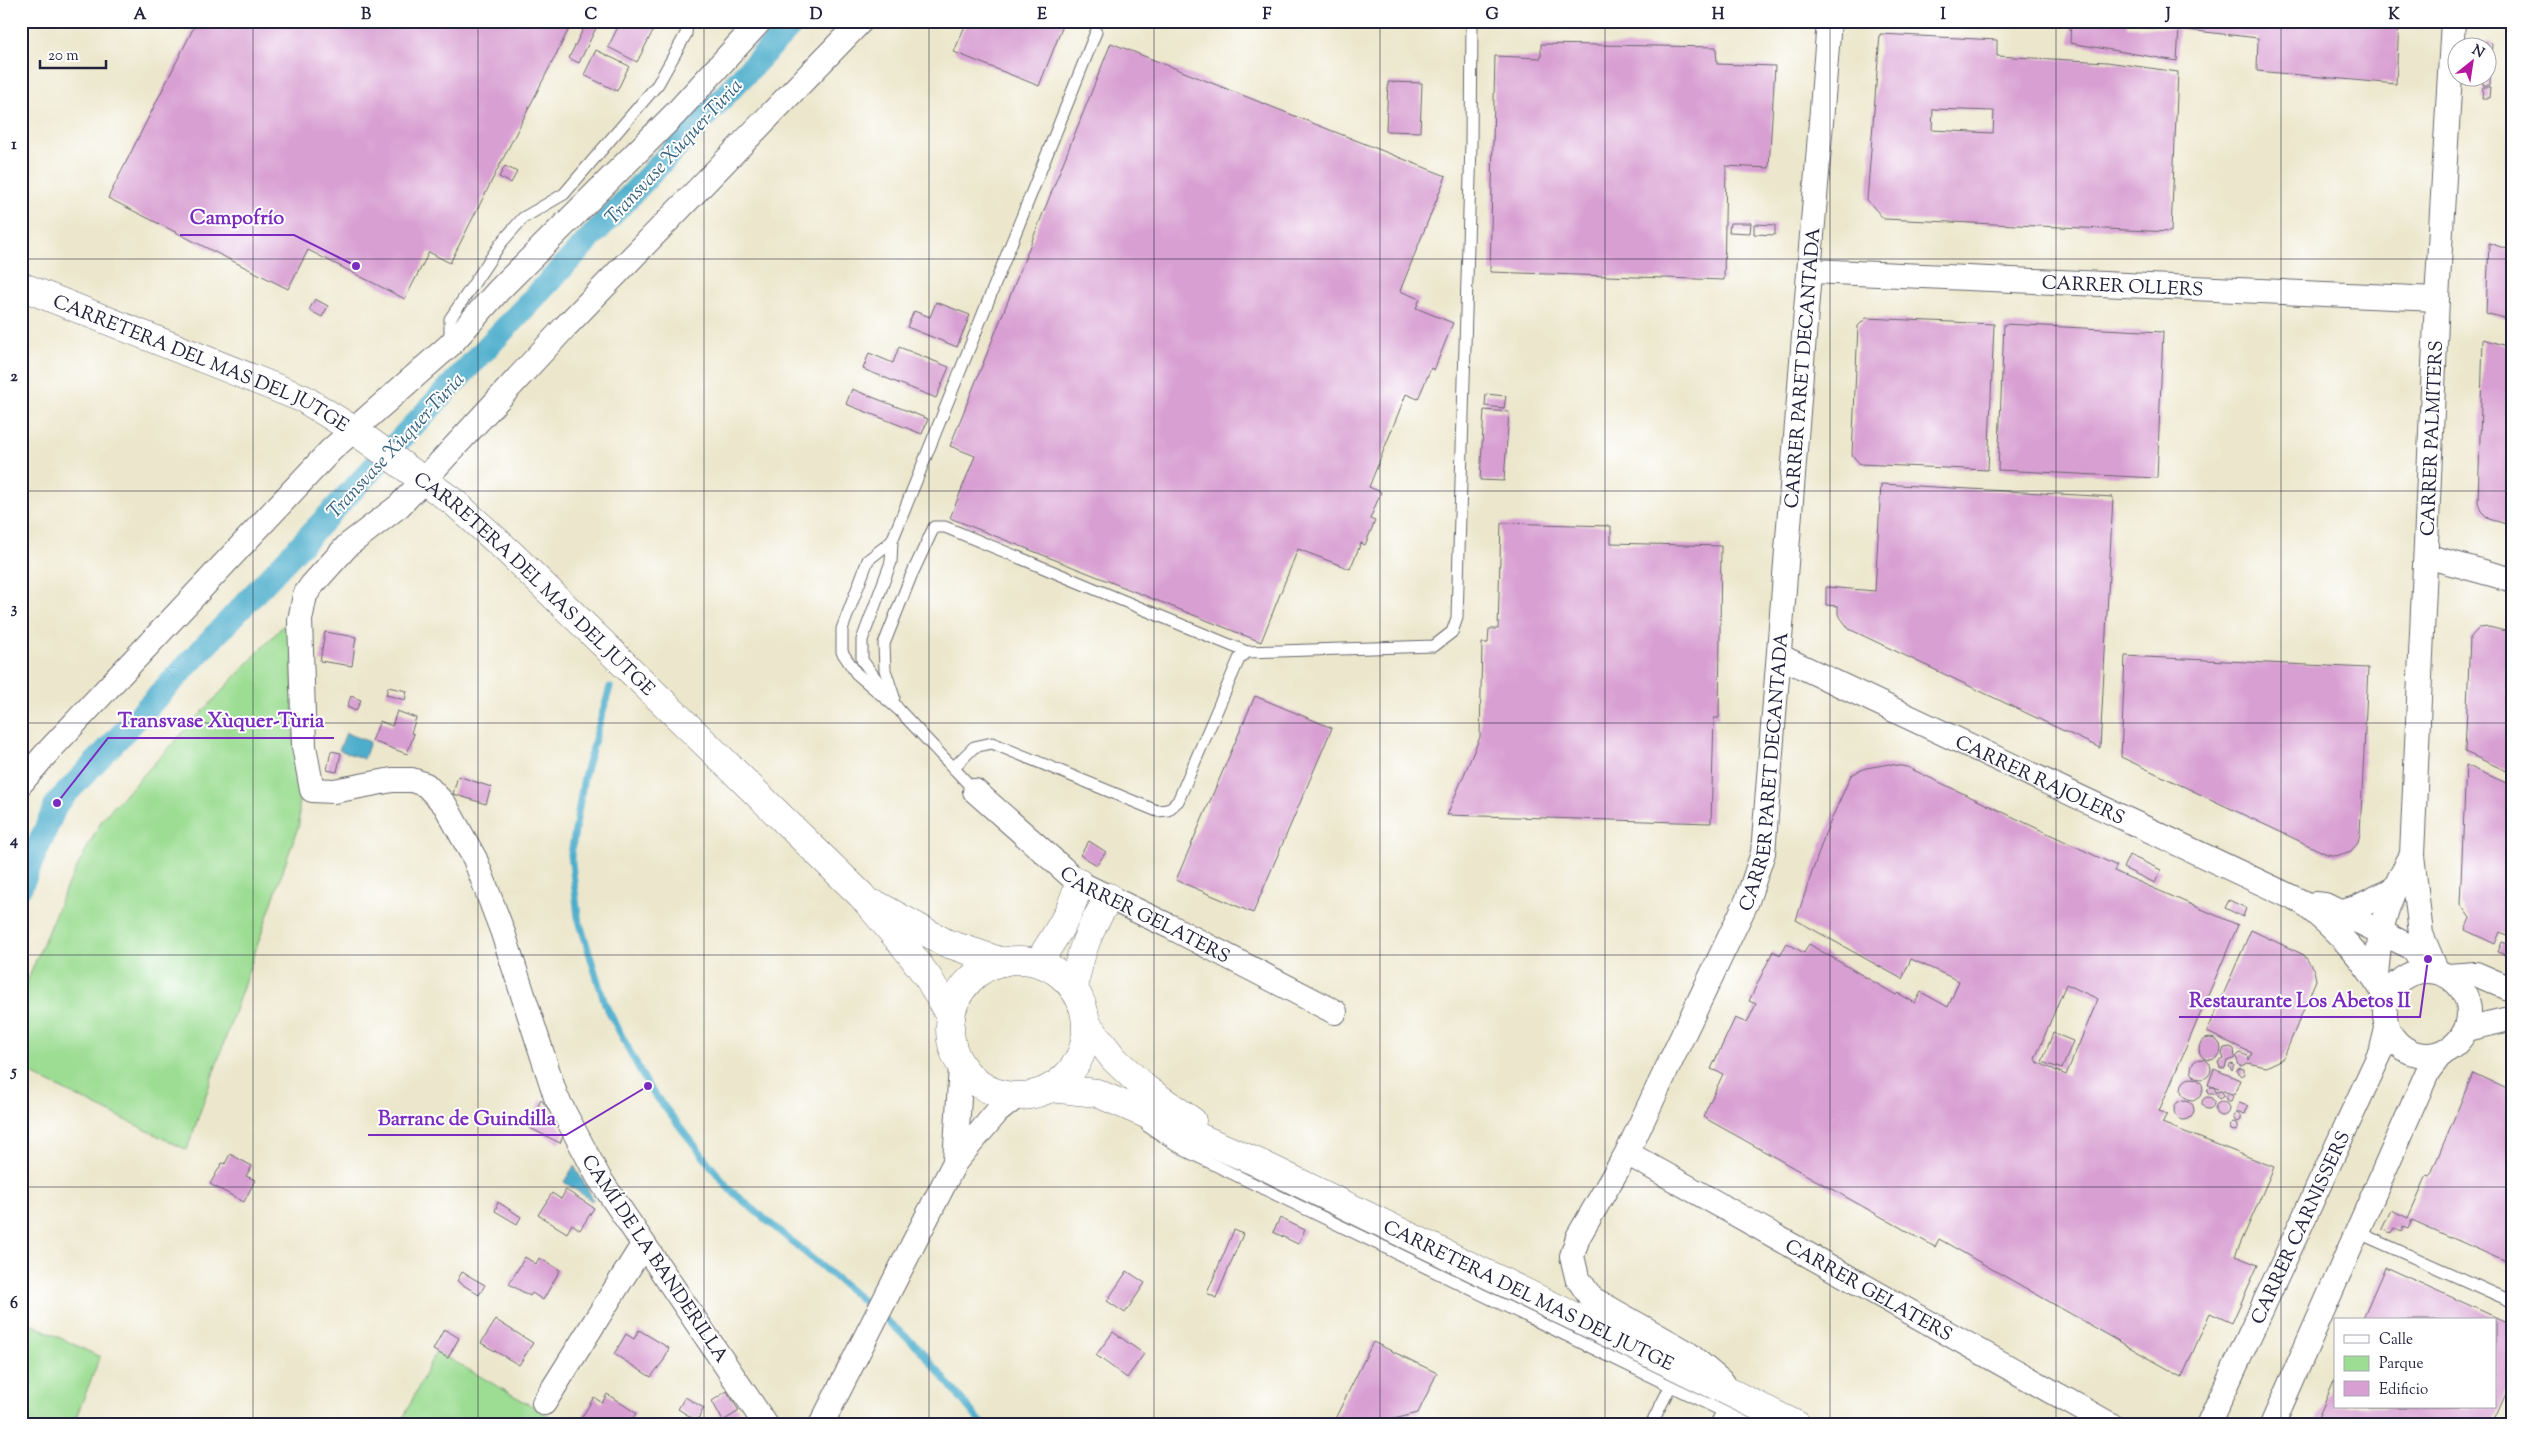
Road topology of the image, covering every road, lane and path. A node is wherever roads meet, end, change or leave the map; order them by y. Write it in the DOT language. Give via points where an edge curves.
graph roads {
  1 [pos="687,21"];
  2 [pos="760,21"];
  3 [pos="861,21"];
  4 [pos="1472,21"];
  5 [pos="1829,21"];
  6 [pos="2453,21"];
  7 [pos="1096,32"];
  8 [pos="1811,271"];
  9 [pos="21,286"];
  10 [pos="2436,299"];
  11 [pos="450,345"];
  12 [pos="361,436"];
  13 [pos="418,476"];
  14 [pos="892,540"];
  15 [pos="2426,556"];
  16 [pos="2513,580"];
  17 [pos="1247,652"];
  18 [pos="1779,656"];
  19 [pos="899,710"];
  20 [pos="953,768"];
  21 [pos="21,783"];
  22 [pos="975,791"];
  23 [pos="2412,855"];
  24 [pos="1079,883"];
  25 [pos="2394,889"];
  26 [pos="861,896"];
  27 [pos="1109,897"];
  28 [pos="2302,902"];
  29 [pos="2340,912"];
  30 [pos="2381,932"];
  31 [pos="1003,962"];
  32 [pos="1038,963"];
  33 [pos="2437,973"];
  34 [pos="1074,988"];
  35 [pos="2381,988"];
  36 [pos="2513,990"];
  37 [pos="1335,1012"];
  38 [pos="951,1018"];
  39 [pos="2513,1018"];
  40 [pos="1087,1024"];
  41 [pos="2387,1029"];
  42 [pos="2467,1029"];
  43 [pos="2441,1054"];
  44 [pos="962,1066"];
  45 [pos="1050,1088"];
  46 [pos="1017,1096"];
  47 [pos="1134,1110"];
  48 [pos="1626,1153"];
  49 [pos="955,1162"];
  50 [pos="1261,1164"];
  51 [pos="2357,1232"];
  52 [pos="644,1245"];
  53 [pos="2513,1302"];
  54 [pos="1670,1386"];
  55 [pos="544,1403"];
  56 [pos="1730,1404"];
  57 [pos="766,1425"];
  58 [pos="821,1425"];
  59 [pos="1651,1425"];
  60 [pos="1716,1425"];
  61 [pos="1751,1425"];
  62 [pos="1797,1425"];
  63 [pos="2111,1425"];
  64 [pos="2208,1425"];
  65 [pos="2272,1425"];
  1 -- 11 [label="lane" via="686,34 658,84 564,194 523,218 501,243 450,319"];
  2 -- 11 [label="street" via="676,113 498,291"];
  3 -- 13 [label="street"];
  4 -- 17 [label="lane" via="1457,618 1452,632 1434,646"];
  5 -- 8 [label="street, CARRER PARET DECANTADA"];
  6 -- 10 [label="street, CARRER PALMITERS"];
  7 -- 14 [label="lane"];
  8 -- 10 [label="street, CARRER OLLERS"];
  8 -- 18 [label="street, CARRER PARET DECANTADA"];
  9 -- 12 [label="street, CARRETERA DEL MAS DEL JUTGE" via="304,398"];
  10 -- 15 [label="street, CARRER PALMITERS"];
  11 -- 12 [label="street"];
  12 -- 13 [label="street, CARRETERA DEL MAS DEL JUTGE"];
  12 -- 21 [label="street" via="324,457"];
  13 -- 26 [label="street, CARRETERA DEL MAS DEL JUTGE" via="455,503 509,552"];
  13 -- 52 [label="street, CAMÍ DE LA BANDERILLA" via="399,506 330,562 305,595 300,620 304,746 312,790 334,791 392,780 412,780 426,786 445,806 475,859 503,933 556,1097 599,1178"];
  14 -- 19 [label="lane" via="891,562 862,640 862,660"];
  14 -- 19 [label="lane" via="868,560 842,629 842,652 856,672"];
  15 -- 16 [label="street"];
  15 -- 23 [label="street, CARRER PALMITERS"];
  17 -- 19 [label="lane" via="945,526 934,527 884,644 884,670"];
  17 -- 20 [label="lane" via="1239,659 1178,801 1168,810 1157,810 992,743 974,747"];
  18 -- 28 [label="street, CARRER RAJOLERS"];
  18 -- 48 [label="street, CARRER PARET DECANTADA" via="1763,853 1747,902"];
  19 -- 20 [label="lane"];
  20 -- 22 [label="lane"];
  22 -- 24 [label="street, CARRER GELATERS"];
  23 -- 25 [label="street, CARRER PALMITERS"];
  23 -- 33 [label="street, CARRER PALMITERS" via="2421,934"];
  24 -- 27 [label="street, CARRER GELATERS"];
  24 -- 32 [label="street" via="1073,906"];
  25 -- 29 [label="street" via="2356,908"];
  25 -- 30 [label="street, CARRER PALMITERS" via="2385,909"];
  26 -- 31 [label="street, CARRETERA DEL MAS DEL JUTGE" via="946,943"];
  26 -- 38 [label="street, CARRETERA DEL MAS DEL JUTGE" via="925,972"];
  27 -- 34 [label="street" via="1091,928 1078,964"];
  27 -- 37 [label="street, CARRER GELATERS"];
  28 -- 29 [label="street, CARRER RAJOLERS" via="2325,905"];
  28 -- 35 [label="street, CARRER RAJOLERS" via="2331,925 2359,955"];
  29 -- 30 [label="street, CARRER RAJOLERS"];
  30 -- 33 [label="street, CARRER RAJOLERS" via="2413,948"];
  30 -- 35 [label="street, CARRER PALMITERS"];
  31 -- 32 [label="street"];
  31 -- 38 [label="street" via="987,967 968,982 955,1002"];
  32 -- 34 [label="street" via="1058,973"];
  33 -- 35 [label="street" via="2415,972 2394,986"];
  33 -- 36 [label="street" via="2476,974"];
  33 -- 42 [label="street" via="2465,994 2469,1005"];
  34 -- 40 [label="street" via="1083,1005"];
  35 -- 41 [label="street, CARRER CARNISSERS"];
  38 -- 44 [label="street" via="952,1043"];
  39 -- 42 [label="street"];
  40 -- 45 [label="street" via="1085,1044 1078,1062 1066,1077"];
  40 -- 50 [label="street, CARRETERA DEL MAS DEL JUTGE" via="1114,1059 1146,1089"];
  41 -- 43 [label="street" via="2409,1052 2430,1056"];
  41 -- 64 [label="street, CARRER CARNISSERS" via="2382,1049"];
  42 -- 43 [label="street" via="2452,1048"];
  43 -- 51 [label="street" via="2428,1071"];
  44 -- 46 [label="street" via="970,1076 992,1091"];
  44 -- 49 [label="street"];
  45 -- 46 [label="street"];
  45 -- 47 [label="street, CARRETERA DEL MAS DEL JUTGE" via="1098,1093"];
  46 -- 49 [label="street" via="997,1112"];
  47 -- 50 [label="street, CARRETERA DEL MAS DEL JUTGE"];
  47 -- 54 [label="lane" via="1149,1129 1186,1151"];
  48 -- 56 [label="street, CARRER PARET DECANTADA" via="1578,1237 1572,1256 1577,1277 1591,1298 1686,1352"];
  48 -- 63 [label="street, CARRER GELATERS"];
  49 -- 58 [label="street"];
  50 -- 56 [label="street, CARRETERA DEL MAS DEL JUTGE"];
  51 -- 53 [label="lane"];
  51 -- 65 [label="street"];
  52 -- 55 [label="street"];
  52 -- 57 [label="street, CAMÍ DE LA BANDERILLA"];
  54 -- 56 [label="lane"];
  54 -- 59 [label="lane"];
  56 -- 60 [label="lane"];
  56 -- 61 [label="lane"];
  56 -- 62 [label="street, CARRETERA DEL MAS DEL JUTGE"];
}
